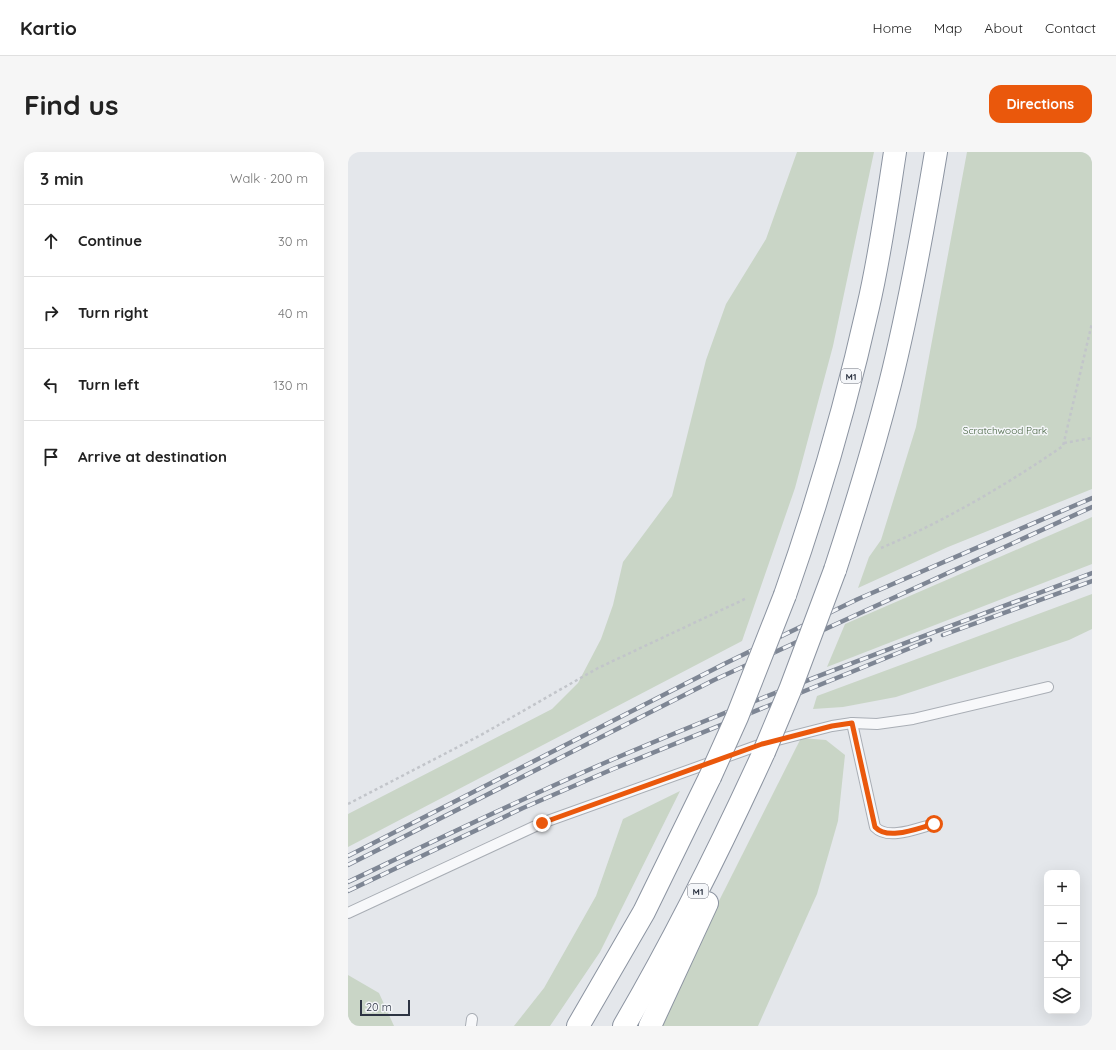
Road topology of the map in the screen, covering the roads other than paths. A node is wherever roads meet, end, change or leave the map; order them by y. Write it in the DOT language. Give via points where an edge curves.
graph roads {
  1 [pos="895,152"];
  2 [pos="936,152"];
  3 [pos="1048,687"];
  4 [pos="852,723"];
  5 [pos="764,752"];
  6 [pos="934,824"];
  7 [pos="348,913"];
  8 [pos="612,969"];
  9 [pos="567,1026"];
  10 [pos="578,1026"];
  11 [pos="624,1026"];
  12 [pos="650,1026"];
  1 -- 8 [label="highway, M1, bridge" via="882,237 854,366 816,502 785,595 737,717 678,847"];
  2 -- 5 [label="highway, M1, bridge" via="916,267 890,383 854,513 790,690"];
  3 -- 4 [label="lane" via="913,719 877,724"];
  4 -- 6 [label="lane" via="875,827 880,832 892,834"];
  4 -- 7 [label="lane" via="762,744 542,823"];
  5 -- 11 [label="highway, M1" via="709,870"];
  5 -- 12 [label="highway, M1" via="707,903"];
  8 -- 9 [label="highway, M1"];
  8 -- 10 [label="highway, M1"];
}
